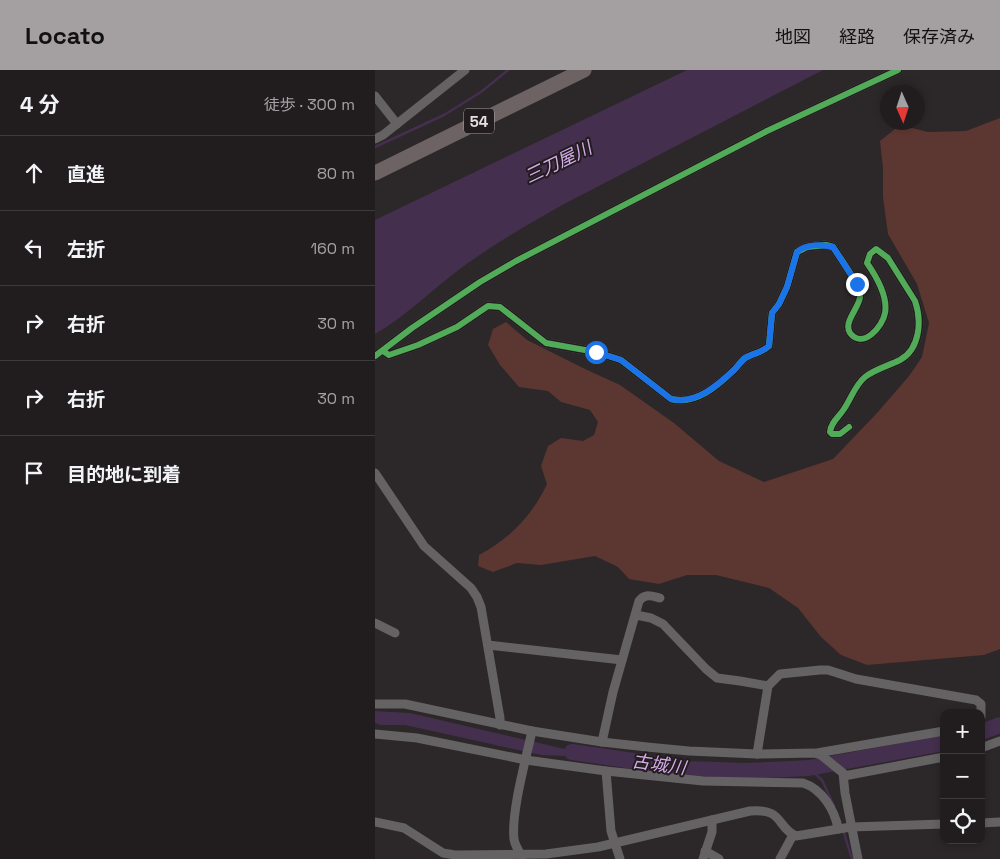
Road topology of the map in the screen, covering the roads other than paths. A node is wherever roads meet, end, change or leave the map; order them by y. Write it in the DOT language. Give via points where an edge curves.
graph roads {
  1 [pos="465,70"];
  2 [pos="584,70"];
  3 [pos="898,70"];
  4 [pos="375,96"];
  5 [pos="397,124"];
  6 [pos="375,139"];
  7 [pos="375,173"];
  8 [pos="383,351"];
  9 [pos="375,356"];
  10 [pos="849,427"];
  11 [pos="375,473"];
  12 [pos="661,598"];
  13 [pos="635,615"];
  14 [pos="375,623"];
  15 [pos="395,633"];
  16 [pos="488,645"];
  17 [pos="622,660"];
  18 [pos="768,686"];
  19 [pos="375,704"];
  20 [pos="981,709"];
  21 [pos="500,725"];
  22 [pos="532,732"];
  23 [pos="940,732"];
  24 [pos="375,734"];
  25 [pos="1000,741"];
  26 [pos="602,742"];
  27 [pos="985,747"];
  28 [pos="757,754"];
  29 [pos="819,754"];
  30 [pos="526,758"];
  31 [pos="940,758"];
  32 [pos="606,771"];
  33 [pos="843,773"];
  34 [pos="712,820"];
  35 [pos="375,822"];
  36 [pos="1000,822"];
  37 [pos="985,823"];
  38 [pos="940,824"];
  39 [pos="844,828"];
  40 [pos="793,835"];
  41 [pos="614,844"];
  42 [pos="704,855"];
  43 [pos="522,856"];
  44 [pos="620,859"];
  45 [pos="719,859"];
  46 [pos="780,859"];
  47 [pos="858,859"];
  1 -- 5 [label="street"];
  2 -- 7 [label="highway, 54"];
  3 -- 8 [label="street" via="767,131 516,260 412,328"];
  4 -- 5 [label="street"];
  5 -- 6 [label="street"];
  8 -- 9 [label="street"];
  8 -- 10 [label="street" via="389,355 418,345 457,327 487,306 500,307 546,344 596,352 621,360 671,399 686,400 710,391 745,358 763,352 769,346 772,313 787,287 797,252 803,248 833,247 860,293 849,330 856,338 868,338 881,325 885,312 878,282 867,263 876,249 888,258 915,302 919,333 902,359 863,379 830,432 840,434"];
  11 -- 16 [label="street" via="424,546 477,596"];
  12 -- 13 [label="street" via="643,596"];
  13 -- 17 [label="street"];
  13 -- 18 [label="street" via="663,624 717,678"];
  14 -- 15 [label="street"];
  16 -- 17 [label="street"];
  16 -- 21 [label="street"];
  17 -- 26 [label="street"];
  18 -- 20 [label="street" via="780,674 828,670 864,681 976,700"];
  18 -- 28 [label="street"];
  19 -- 21 [label="street" via="405,704"];
  21 -- 22 [label="street"];
  22 -- 26 [label="street"];
  22 -- 30 [label="street"];
  23 -- 29 [label="street"];
  24 -- 30 [label="street" via="417,738"];
  25 -- 27 [label="street"];
  26 -- 28 [label="street"];
  28 -- 29 [label="street"];
  29 -- 33 [label="street"];
  30 -- 32 [label="street"];
  30 -- 43 [label="street" via="515,810 514,838"];
  31 -- 33 [label="street"];
  32 -- 39 [label="street" via="703,781 803,783 825,799"];
  32 -- 41 [label="street"];
  33 -- 39 [label="street"];
  34 -- 40 [label="street" via="750,811 766,811 778,817"];
  34 -- 41 [label="street"];
  34 -- 42 [label="street" via="712,832"];
  35 -- 43 [label="street" via="404,828 449,855"];
  36 -- 37 [label="street"];
  38 -- 39 [label="street"];
  39 -- 40 [label="street"];
  39 -- 47 [label="street"];
  40 -- 46 [label="street"];
  41 -- 43 [label="street"];
  41 -- 44 [label="street"];
  42 -- 45 [label="street"];
}
